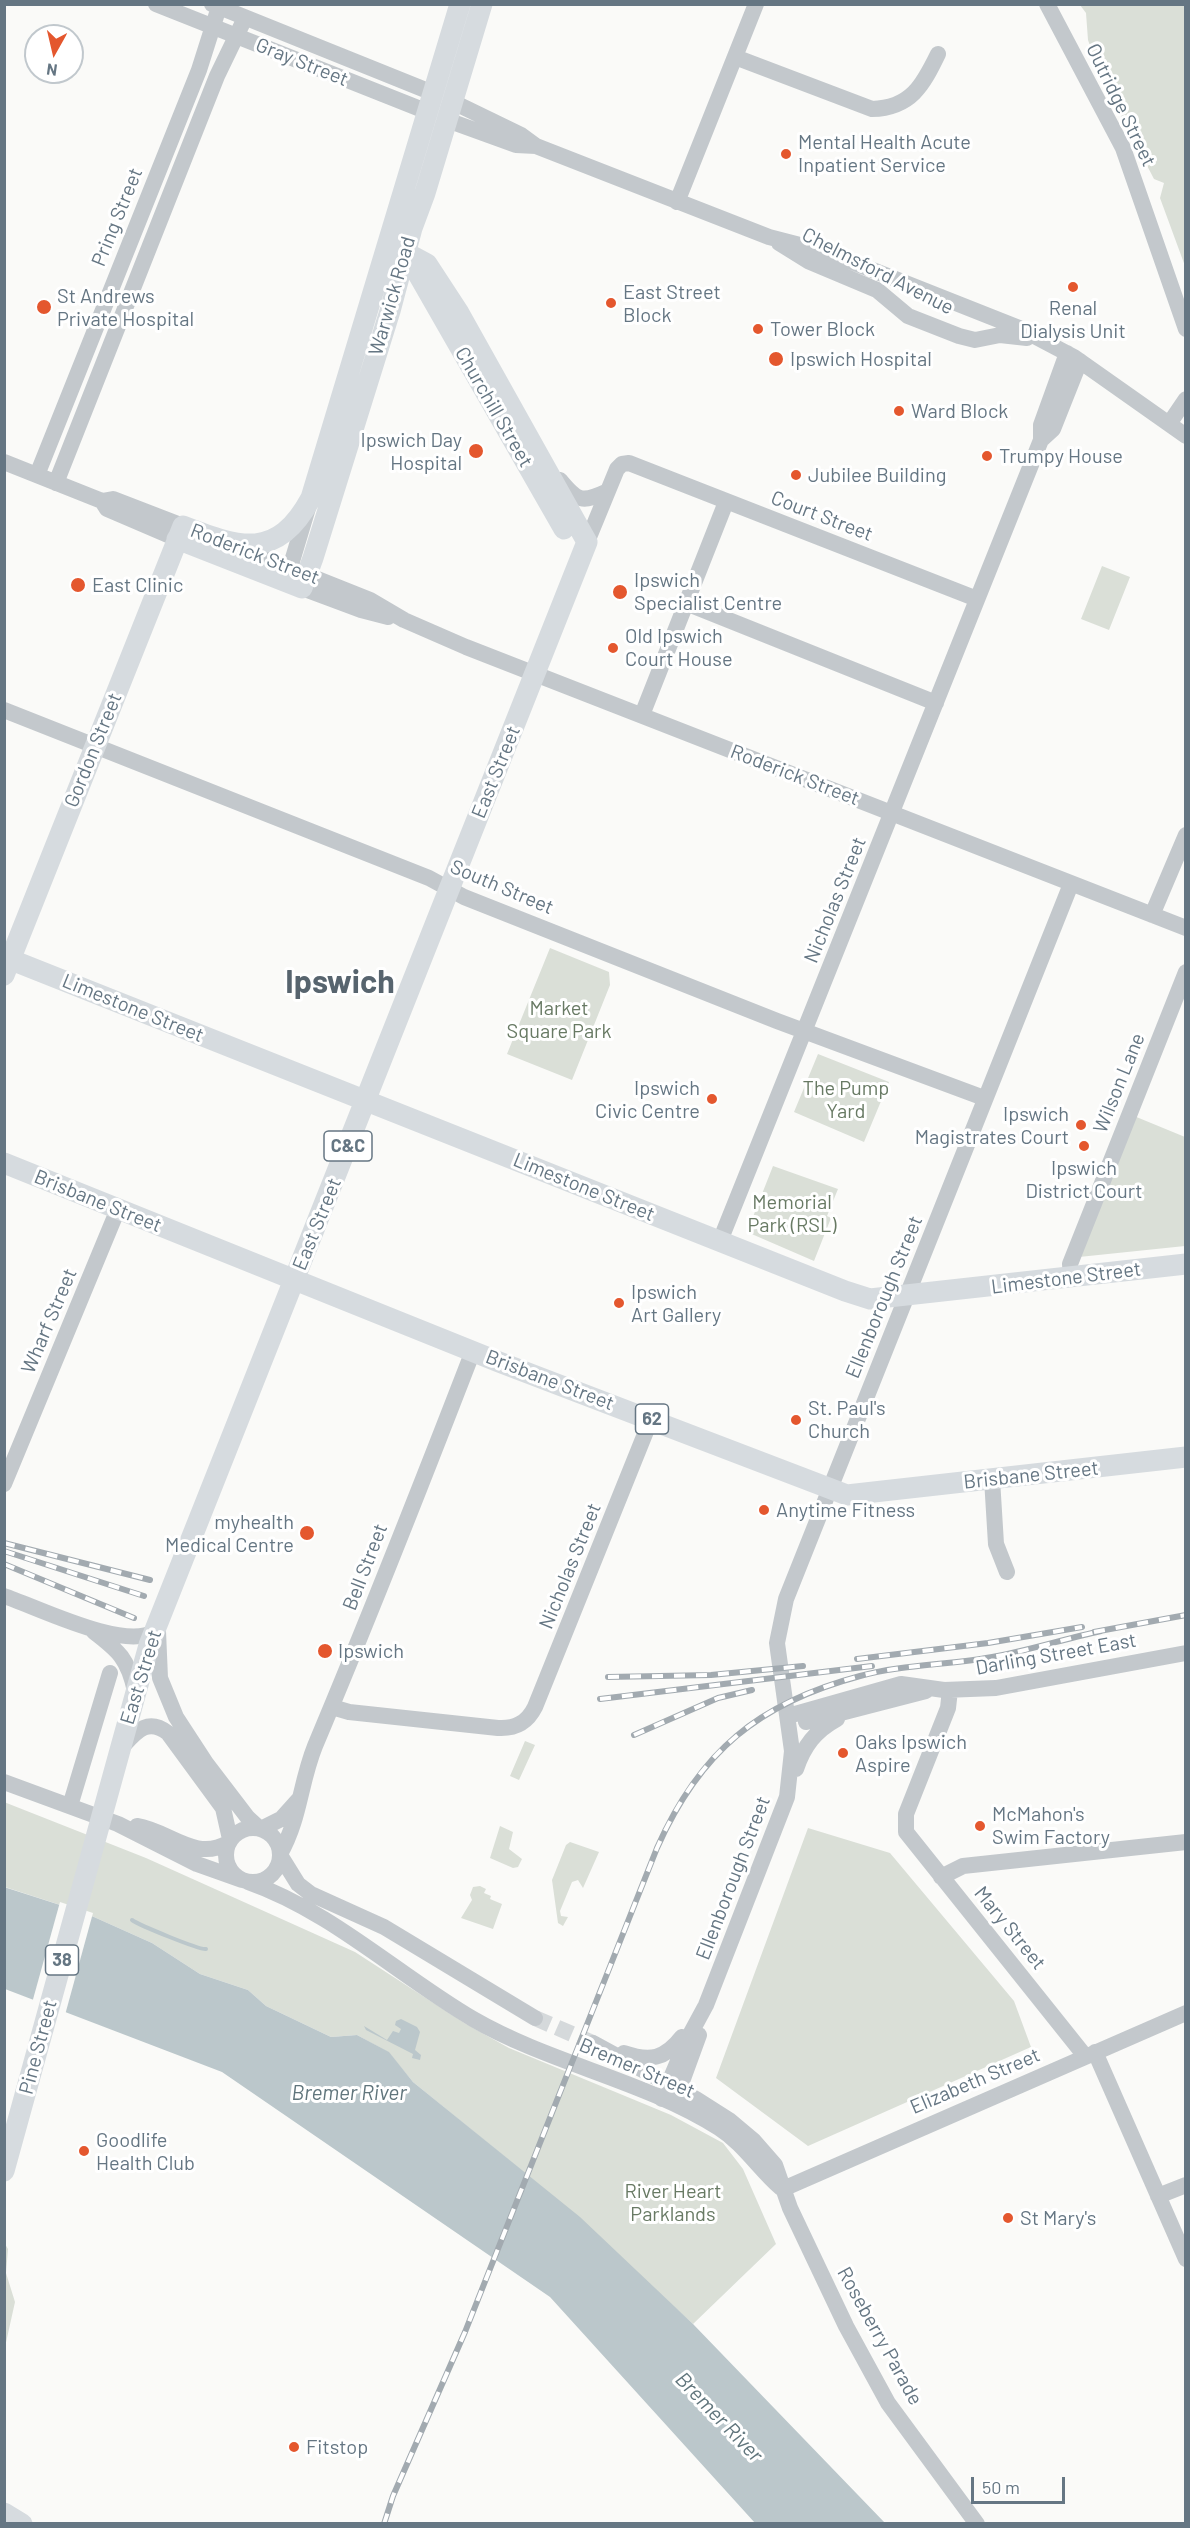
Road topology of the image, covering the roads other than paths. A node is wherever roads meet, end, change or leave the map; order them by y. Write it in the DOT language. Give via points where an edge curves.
graph roads {
  1 [pos="156,4"];
  2 [pos="460,4"];
  3 [pos="482,4"];
  4 [pos="756,4"];
  5 [pos="1047,4"];
  6 [pos="215,6"];
  7 [pos="244,18"];
  8 [pos="211,26"];
  9 [pos="237,37"];
  10 [pos="938,54"];
  11 [pos="735,57"];
  12 [pos="387,75"];
  13 [pos="379,93"];
  14 [pos="440,107"];
  15 [pos="426,193"];
  16 [pos="677,202"];
  17 [pos="398,211"];
  18 [pos="773,238"];
  19 [pos="405,254"];
  20 [pos="380,270"];
  21 [pos="440,281"];
  22 [pos="901,281"];
  23 [pos="437,306"];
  24 [pos="896,307"];
  25 [pos="970,309"];
  26 [pos="390,311"];
  27 [pos="1185,329"];
  28 [pos="972,340"];
  29 [pos="1040,340"];
  30 [pos="1073,357"];
  31 [pos="1185,399"];
  32 [pos="1169,424"];
  33 [pos="1185,436"];
  34 [pos="336,453"];
  35 [pos="4,462"];
  36 [pos="549,469"];
  37 [pos="651,472"];
  38 [pos="37,475"];
  39 [pos="56,483"];
  40 [pos="608,491"];
  41 [pos="311,498"];
  42 [pos="726,502"];
  43 [pos="180,533"];
  44 [pos="222,541"];
  45 [pos="584,550"];
  46 [pos="296,578"];
  47 [pos="978,599"];
  48 [pos="686,603"];
  49 [pos="535,674"];
  50 [pos="936,703"];
  51 [pos="4,710"];
  52 [pos="642,715"];
  53 [pos="95,746"];
  54 [pos="892,813"];
  55 [pos="1185,835"];
  56 [pos="1071,884"];
  57 [pos="450,890"];
  58 [pos="1152,915"];
  59 [pos="1185,928"];
  60 [pos="7,963"];
  61 [pos="1185,972"];
  62 [pos="804,1029"];
  63 [pos="984,1098"];
  64 [pos="366,1101"];
  65 [pos="4,1163"];
  66 [pos="118,1209"];
  67 [pos="720,1241"];
  68 [pos="1185,1264"];
  69 [pos="1071,1278"];
  70 [pos="295,1280"];
  71 [pos="906,1296"];
  72 [pos="473,1351"];
  73 [pos="651,1419"];
  74 [pos="1185,1458"];
  75 [pos="992,1479"];
  76 [pos="4,1484"];
  77 [pos="830,1489"];
  78 [pos="1007,1572"];
  79 [pos="4,1596"];
  80 [pos="156,1628"];
  81 [pos="91,1629"];
  82 [pos="1185,1653"];
  83 [pos="110,1673"];
  84 [pos="941,1690"];
  85 [pos="135,1691"];
  86 [pos="332,1707"];
  87 [pos="851,1711"];
  88 [pos="792,1719"];
  89 [pos="119,1750"];
  90 [pos="4,1782"];
  91 [pos="789,1785"];
  92 [pos="299,1799"];
  93 [pos="70,1806"];
  94 [pos="118,1824"];
  95 [pos="261,1829"];
  96 [pos="229,1841"];
  97 [pos="1185,1842"];
  98 [pos="280,1854"];
  99 [pos="941,1876"];
  100 [pos="245,1881"];
  101 [pos="706,2005"];
  102 [pos="1185,2013"];
  103 [pos="536,2018"];
  104 [pos="595,2044"];
  105 [pos="1090,2054"];
  106 [pos="670,2094"];
  107 [pos="4,2171"];
  108 [pos="1185,2185"];
  109 [pos="783,2189"];
  110 [pos="1158,2196"];
  111 [pos="1185,2259"];
  112 [pos="4,2513"];
  113 [pos="22,2523"];
  114 [pos="977,2523"];
  1 -- 8 [label="street, Gray Street"];
  2 -- 14 [label="main road, Warwick Road"];
  3 -- 14 [label="main road, Warwick Road"];
  4 -- 11 [label="street"];
  5 -- 27 [label="street, Outridge Street" via="1123,148"];
  6 -- 7 [label="street, Gray Street"];
  6 -- 8 [label="street, Pring Street"];
  7 -- 9 [label="street, Pring Street"];
  7 -- 12 [label="street, Gray Street"];
  8 -- 9 [label="street, Gray Street"];
  8 -- 38 [label="street, Pring Street" via="199,70"];
  9 -- 13 [label="street, Gray Street"];
  9 -- 39 [label="street, Pring Street" via="217,76"];
  10 -- 11 [label="street" via="919,90 886,108 858,105"];
  11 -- 16 [label="street"];
  12 -- 13 [label="street" via="388,87"];
  12 -- 14 [label="street, Gray Street"];
  13 -- 14 [label="street, Gray Street"];
  14 -- 15 [label="main road, Warwick Road"];
  14 -- 16 [label="street, Chelmsford Avenue" via="516,145 536,146"];
  14 -- 17 [label="main road, Warwick Road"];
  15 -- 19 [label="main road, Warwick Road"];
  15 -- 21 [label="main road, Churchill Street" via="423,235"];
  16 -- 18 [label="street, Chelmsford Avenue"];
  17 -- 19 [label="main road" via="397,233"];
  17 -- 20 [label="main road, Warwick Road"];
  18 -- 22 [label="street, Chelmsford Avenue" via="820,250"];
  18 -- 24 [label="street, Chelmsford Avenue" via="808,261 883,294"];
  19 -- 20 [label="main road" via="391,257"];
  19 -- 21 [label="main road, Churchill Street" via="424,261"];
  19 -- 23 [label="main road, Churchill Street"];
  19 -- 26 [label="main road, Warwick Road"];
  20 -- 34 [label="main road, Warwick Road"];
  21 -- 36 [label="main road, Churchill Street"];
  22 -- 24 [label="street" via="894,291"];
  22 -- 25 [label="street, Chelmsford Avenue"];
  23 -- 26 [label="main road" via="424,293 413,290 400,297"];
  23 -- 45 [label="main road, Churchill Street"];
  24 -- 28 [label="street, Chelmsford Avenue" via="908,316"];
  25 -- 28 [label="street" via="982,326 980,334"];
  25 -- 29 [label="street, Chelmsford Avenue"];
  26 -- 34 [label="main road, Warwick Road"];
  28 -- 29 [label="street, Chelmsford Avenue" via="1000,335"];
  29 -- 30 [label="street, Chelmsford Avenue"];
  30 -- 32 [label="street, Chelmsford Avenue"];
  30 -- 47 [label="street, Nicholas Street" via="1040,427 1041,440"];
  31 -- 32 [label="street"];
  32 -- 33 [label="street, Chelmsford Avenue"];
  34 -- 41 [label="main road, Warwick Road"];
  34 -- 46 [label="main road, Warwick Road"];
  35 -- 38 [label="street, Roderick Street"];
  36 -- 40 [label="street" via="580,499 588,500"];
  36 -- 45 [label="main road, Churchill Street"];
  37 -- 40 [label="street, East Street" via="622,464"];
  37 -- 42 [label="street, Court Street"];
  38 -- 39 [label="street, Roderick Street"];
  39 -- 43 [label="street, Roderick Street" via="102,501 113,499"];
  40 -- 45 [label="street, East Street"];
  41 -- 44 [label="main road" via="294,525 276,539 258,545"];
  41 -- 46 [label="street, Warwick Road"];
  42 -- 47 [label="street, Court Street"];
  42 -- 48 [label="street"];
  43 -- 44 [label="main road, Roderick Street"];
  43 -- 46 [label="main road, Roderick Street"];
  43 -- 53 [label="main road, Gordon Street"];
  44 -- 46 [label="street, Roderick Street"];
  45 -- 49 [label="main road, East Street"];
  46 -- 49 [label="street, Roderick Street" via="370,600 404,620"];
  47 -- 50 [label="street, Nicholas Street"];
  48 -- 50 [label="street"];
  48 -- 52 [label="street"];
  49 -- 52 [label="street, Roderick Street"];
  49 -- 57 [label="main road, East Street"];
  50 -- 54 [label="street, Nicholas Street"];
  51 -- 53 [label="street, South Street"];
  52 -- 54 [label="street, Roderick Street"];
  53 -- 57 [label="street, South Street" via="429,878"];
  53 -- 60 [label="main road, Gordon Street"];
  54 -- 56 [label="street, Roderick Street"];
  54 -- 62 [label="street, Nicholas Street"];
  55 -- 58 [label="street"];
  56 -- 58 [label="street, Roderick Street"];
  56 -- 63 [label="street, Ellenborough Street"];
  57 -- 62 [label="street, South Street" via="777,1022"];
  57 -- 64 [label="main road, East Street"];
  58 -- 59 [label="street, Roderick Street"];
  60 -- 64 [label="main road, Limestone Street"];
  61 -- 69 [label="street, Wilson Lane" via="1071,1264"];
  62 -- 63 [label="street, South Street"];
  62 -- 67 [label="street, Nicholas Street"];
  63 -- 71 [label="street, Ellenborough Street"];
  64 -- 67 [label="main road, Limestone Street"];
  64 -- 70 [label="main road, East Street / C&C"];
  65 -- 66 [label="main road, Brisbane Street"];
  66 -- 70 [label="main road, Brisbane Street"];
  66 -- 76 [label="street, Wharf Street"];
  67 -- 71 [label="main road, Limestone Street" via="845,1292 870,1299"];
  68 -- 69 [label="main road, Limestone Street"];
  69 -- 71 [label="main road, Limestone Street"];
  70 -- 72 [label="main road, Brisbane Street / 62"];
  70 -- 80 [label="main road, East Street / 38"];
  71 -- 77 [label="street, Ellenborough Street"];
  72 -- 73 [label="main road, Brisbane Street / 62"];
  72 -- 86 [label="street, Bell Street"];
  73 -- 77 [label="main road, Brisbane Street / 62"];
  73 -- 86 [label="street, Nicholas Street" via="535,1707 520,1725 498,1728"];
  74 -- 75 [label="main road, Brisbane Street / 62"];
  75 -- 77 [label="main road, Brisbane Street / 62" via="847,1495"];
  75 -- 78 [label="street" via="996,1544"];
  77 -- 88 [label="street, Ellenborough Street" via="786,1599 777,1643"];
  79 -- 81 [label="street"];
  80 -- 81 [label="street" via="140,1638"];
  80 -- 85 [label="main road, East Street / 38"];
  80 -- 95 [label="street" via="160,1678 176,1717 206,1763"];
  81 -- 85 [label="street" via="120,1651 132,1674"];
  82 -- 84 [label="street, Darling Street East" via="1026,1683"];
  83 -- 93 [label="street, East Street"];
  84 -- 87 [label="street, Darling Street East"];
  84 -- 88 [label="street, Darling Street East" via="901,1684"];
  84 -- 99 [label="street, Mary Street" via="948,1708 904,1827"];
  85 -- 89 [label="main road, East Street / 38"];
  86 -- 92 [label="street, Bell Street" via="308,1764"];
  87 -- 88 [label="street, Darling Street East" via="804,1723"];
  87 -- 91 [label="street, Darling Street East" via="816,1733 802,1752"];
  88 -- 91 [label="street, Ellenborough Street"];
  89 -- 96 [label="street" via="134,1734 149,1726 168,1733 220,1803"];
  89 -- 107 [label="main road, Pine Street / 38"];
  90 -- 93 [label="street, Bremer Street"];
  91 -- 101 [label="street, Ellenborough Street" via="781,1818"];
  92 -- 95 [label="street, Bell Street" via="281,1819"];
  92 -- 98 [label="street, Bell Street" via="296,1822"];
  93 -- 94 [label="street, Bremer Street"];
  94 -- 96 [label="street, Bremer Street" via="150,1829 199,1850 215,1849"];
  94 -- 100 [label="street, Bremer Street" via="197,1864"];
  95 -- 96 [label="street" via="241,1830"];
  95 -- 98 [label="street" via="274,1839"];
  96 -- 100 [label="street" via="227,1864 231,1872"];
  97 -- 99 [label="street" via="963,1866"];
  98 -- 100 [label="street" via="278,1865 268,1877"];
  98 -- 103 [label="street" via="295,1879 311,1894 384,1927"];
  99 -- 105 [label="street, Mary Street"];
  100 -- 106 [label="street, Bremer Street" via="310,1912 485,2025"];
  101 -- 104 [label="street, Ellenborough Street" via="674,2048 651,2060"];
  101 -- 106 [label="street, Ellenborough Street" via="694,2051"];
  102 -- 105 [label="street, Elizabeth Street"];
  104 -- 106 [label="street, Bremer Street"];
  105 -- 109 [label="street, Elizabeth Street"];
  105 -- 110 [label="street, Mary Street"];
  106 -- 109 [label="street, Bremer Street" via="732,2138"];
  108 -- 110 [label="street"];
  109 -- 114 [label="street, Roseberry Parade" via="846,2326 888,2403"];
  110 -- 111 [label="street, Mary Street"];
  112 -- 113 [label="main road"];
}
